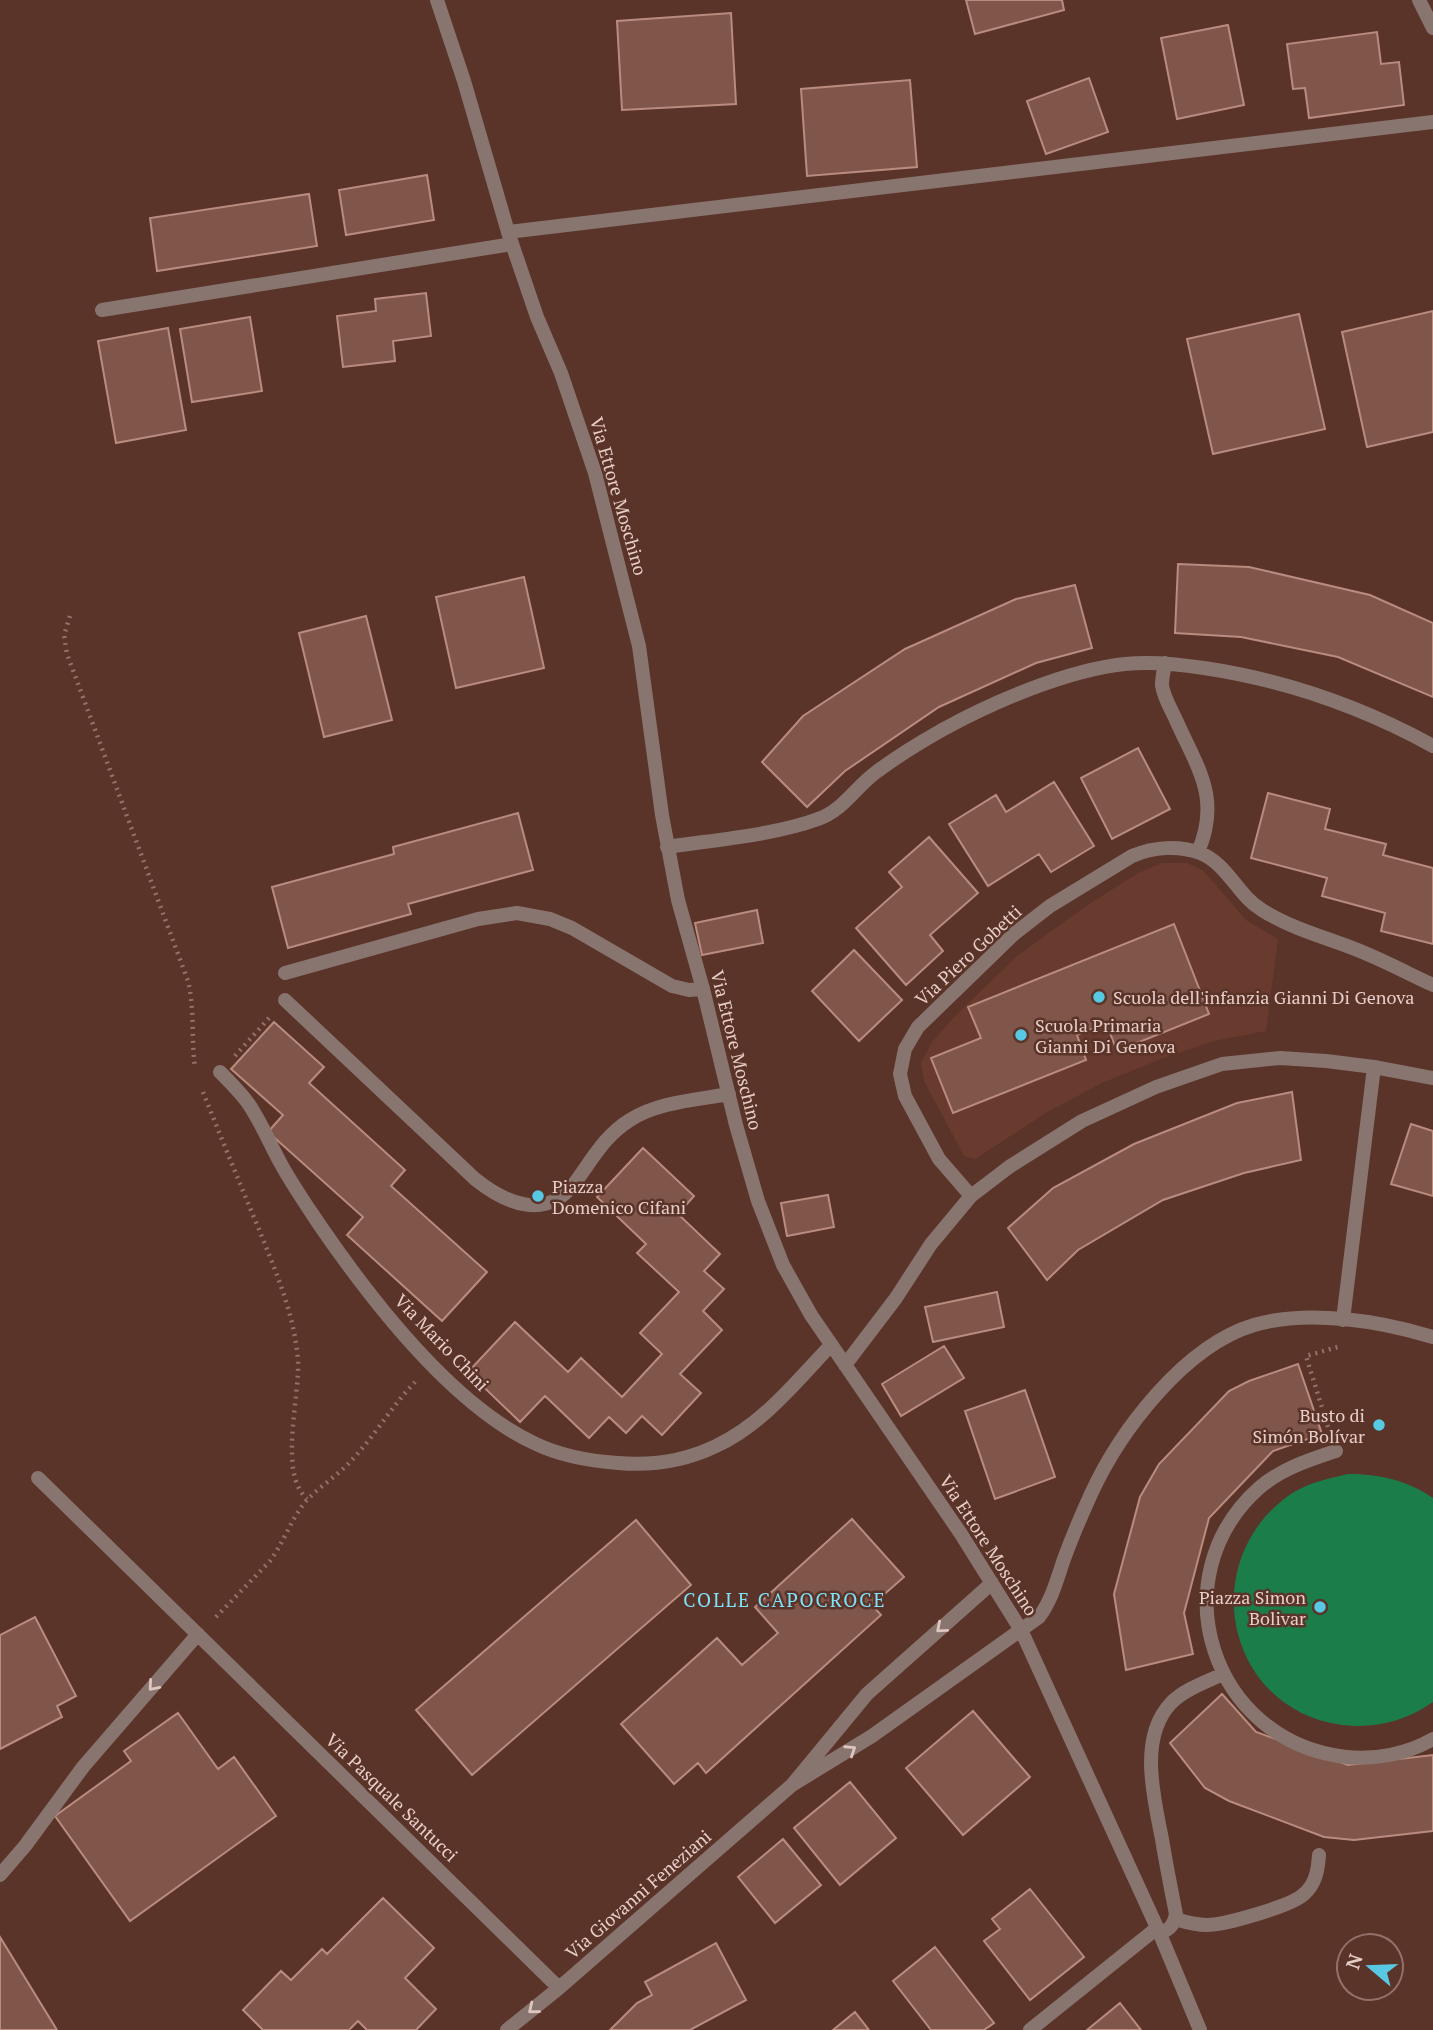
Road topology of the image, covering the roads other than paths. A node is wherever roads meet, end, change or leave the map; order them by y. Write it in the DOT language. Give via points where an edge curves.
graph roads {
  1 [pos="437,0"];
  2 [pos="1419,0"];
  3 [pos="1433,28"];
  4 [pos="1433,122"];
  5 [pos="510,238"];
  6 [pos="102,310"];
  7 [pos="1165,663"];
  8 [pos="1433,746"];
  9 [pos="667,847"];
  10 [pos="1198,852"];
  11 [pos="285,973"];
  12 [pos="1433,985"];
  13 [pos="703,989"];
  14 [pos="285,1000"];
  15 [pos="1374,1067"];
  16 [pos="220,1072"];
  17 [pos="1433,1078"];
  18 [pos="729,1094"];
  19 [pos="971,1196"];
  20 [pos="1343,1320"];
  21 [pos="1433,1337"];
  22 [pos="831,1345"];
  23 [pos="845,1365"];
  24 [pos="1336,1451"];
  25 [pos="38,1478"];
  26 [pos="992,1583"];
  27 [pos="1021,1630"];
  28 [pos="198,1634"];
  29 [pos="1223,1674"];
  30 [pos="1433,1739"];
  31 [pos="792,1785"];
  32 [pos="1319,1855"];
  33 [pos="0,1875"];
  34 [pos="1175,1919"];
  35 [pos="1158,1931"];
  36 [pos="559,1987"];
  37 [pos="508,2030"];
  38 [pos="1030,2030"];
  39 [pos="1200,2030"];
  1 -- 5 [label="street, Via Ettore Moschino"];
  2 -- 3 [label="street"];
  4 -- 5 [label="street"];
  5 -- 6 [label="street"];
  5 -- 9 [label="street, Via Ettore Moschino" via="595,472 632,613"];
  7 -- 8 [label="street" via="1297,688"];
  7 -- 9 [label="street" via="1106,666 1012,697 908,751 875,773 836,810 816,820"];
  7 -- 10 [label="street" via="1163,691 1200,772 1209,807"];
  9 -- 13 [label="street, Via Ettore Moschino"];
  10 -- 12 [label="street" via="1223,869 1245,898 1264,911"];
  10 -- 19 [label="street, Via Piero Gobetti" via="1143,851 1121,861 1014,934 918,1027 901,1061 905,1096 939,1159"];
  11 -- 13 [label="street" via="478,919 517,913 572,928 672,986"];
  13 -- 18 [label="street, Via Ettore Moschino"];
  14 -- 18 [label="street" via="475,1179 519,1204 539,1205 561,1196 607,1137 637,1115"];
  15 -- 17 [label="street"];
  15 -- 19 [label="street" via="1280,1058 1222,1064 1156,1087 1082,1121"];
  15 -- 20 [label="street"];
  16 -- 22 [label="street, Via Mario Chini" via="248,1103 291,1182 348,1266 400,1329 462,1394 536,1445 604,1462 654,1463 693,1456 741,1432 774,1406"];
  18 -- 22 [label="street, Via Ettore Moschino" via="771,1238 796,1290"];
  19 -- 23 [label="street"];
  20 -- 21 [label="street, Via Giovanni Feneziani"];
  20 -- 27 [label="street, Via Giovanni Feneziani" via="1254,1325 1186,1365 1111,1457 1080,1517 1044,1611"];
  22 -- 23 [label="street, Via Ettore Moschino"];
  23 -- 26 [label="street, Via Ettore Moschino"];
  24 -- 29 [label="street" via="1280,1473 1260,1487 1228,1526 1217,1548 1207,1595 1212,1644"];
  25 -- 28 [label="street, Via Pasquale Santucci"];
  26 -- 27 [label="street, Via Ettore Moschino"];
  26 -- 31 [label="street, Via Giovanni Feneziani, one-way" via="866,1694"];
  31 -- 27 [label="street, Via Giovanni Feneziani, one-way" via="872,1736"];
  27 -- 35 [label="street, Via Ettore Moschino"];
  28 -- 33 [label="street, one-way" via="83,1768"];
  28 -- 36 [label="street, Via Pasquale Santucci"];
  29 -- 30 [label="street" via="1264,1724 1307,1748 1330,1755 1379,1758"];
  29 -- 34 [label="street" via="1171,1703 1155,1733 1151,1777"];
  31 -- 36 [label="street, Via Giovanni Feneziani"];
  32 -- 34 [label="street" via="1311,1885 1293,1901 1224,1924"];
  34 -- 35 [label="street" via="1170,1928"];
  35 -- 38 [label="street"];
  35 -- 39 [label="street, Via Ettore Moschino"];
  36 -- 37 [label="street, Via Giovanni Feneziani, one-way"];
}
